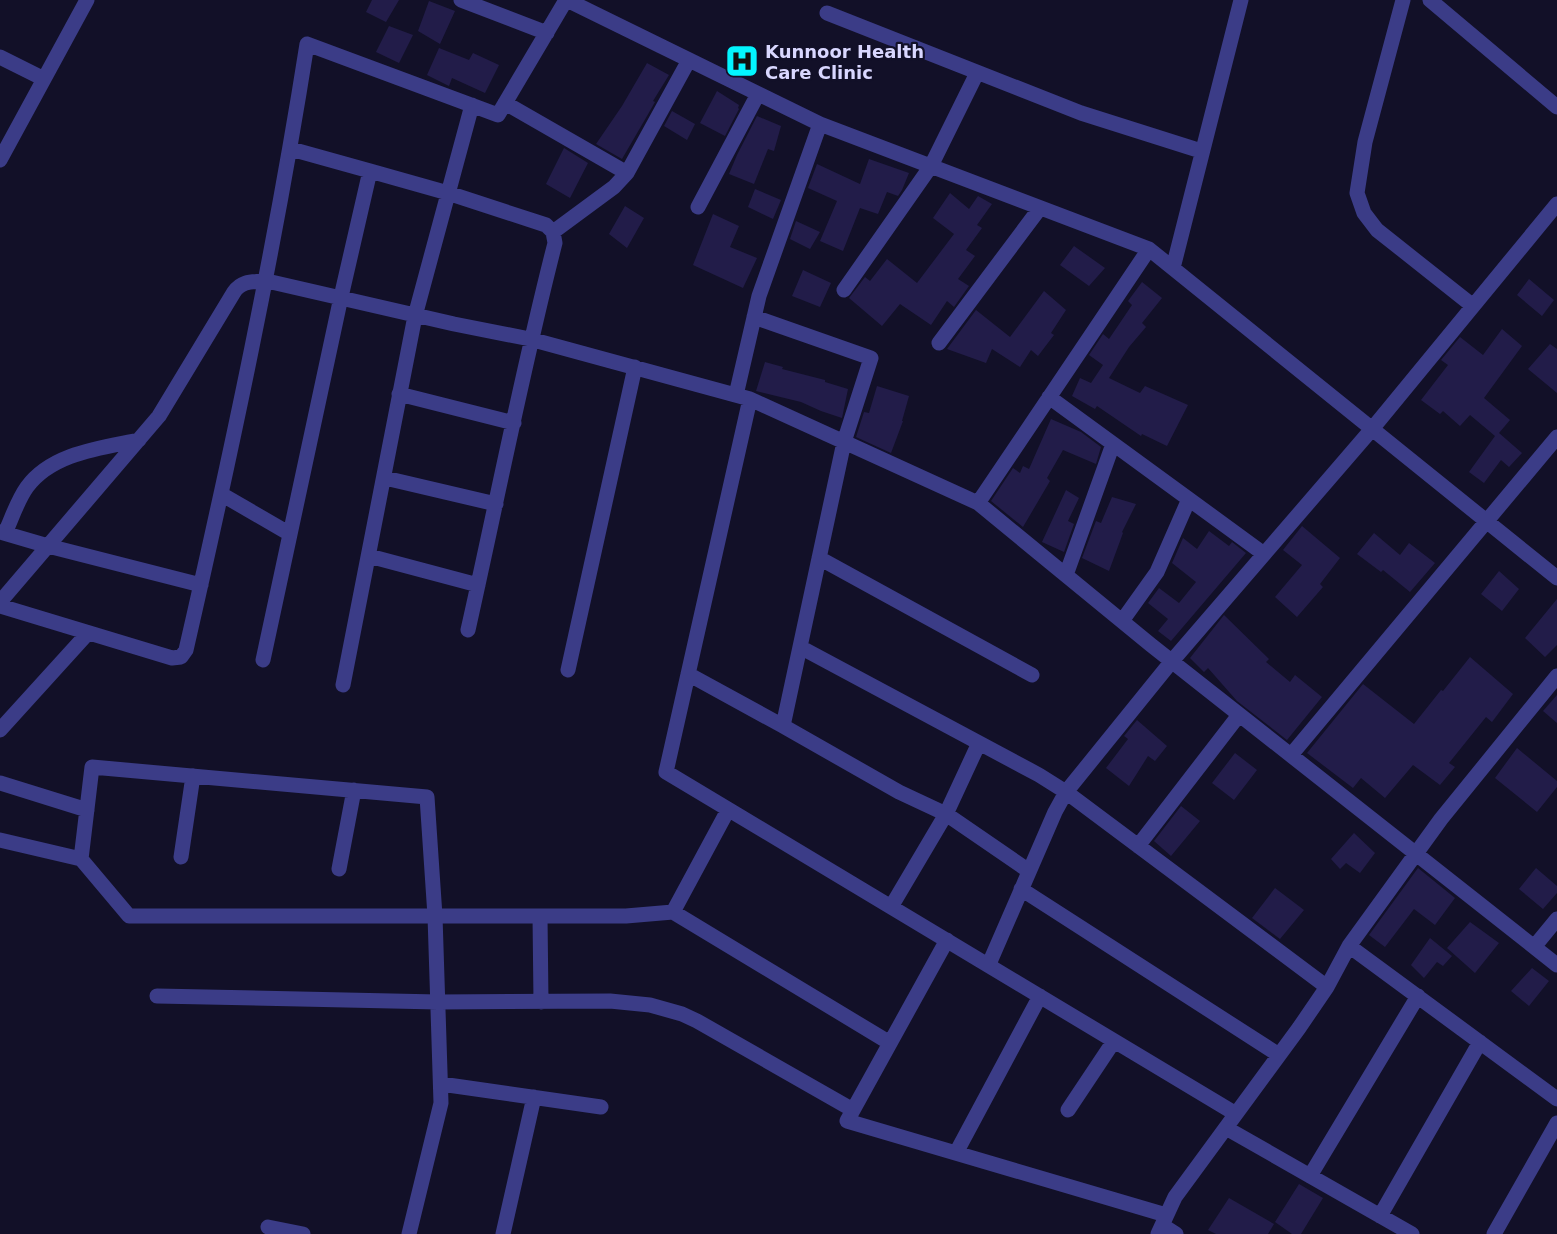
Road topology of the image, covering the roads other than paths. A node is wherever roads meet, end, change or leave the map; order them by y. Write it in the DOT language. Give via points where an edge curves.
graph roads {
  1 [pos="87,0"];
  2 [pos="461,0"];
  3 [pos="566,0"];
  4 [pos="1241,0"];
  5 [pos="1403,0"];
  6 [pos="1430,0"];
  7 [pos="827,13"];
  8 [pos="547,33"];
  9 [pos="0,57"];
  10 [pos="688,60"];
  11 [pos="976,73"];
  12 [pos="44,79"];
  13 [pos="758,94"];
  14 [pos="505,103"];
  15 [pos="472,105"];
  16 [pos="1557,107"];
  17 [pos="820,124"];
  18 [pos="4,144"];
  19 [pos="291,149"];
  20 [pos="1201,151"];
  21 [pos="0,160"];
  22 [pos="931,166"];
  23 [pos="370,171"];
  24 [pos="627,173"];
  25 [pos="448,193"];
  26 [pos="1557,204"];
  27 [pos="698,207"];
  28 [pos="1040,208"];
  29 [pos="553,232"];
  30 [pos="1149,249"];
  31 [pos="1173,268"];
  32 [pos="267,281"];
  33 [pos="844,290"];
  34 [pos="340,297"];
  35 [pos="1473,306"];
  36 [pos="415,316"];
  37 [pos="754,317"];
  38 [pos="530,339"];
  39 [pos="939,342"];
  40 [pos="634,367"];
  41 [pos="399,394"];
  42 [pos="743,397"];
  43 [pos="1049,397"];
  44 [pos="514,423"];
  45 [pos="1372,429"];
  46 [pos="1557,437"];
  47 [pos="139,440"];
  48 [pos="844,442"];
  49 [pos="1113,444"];
  50 [pos="385,478"];
  51 [pos="221,494"];
  52 [pos="1189,499"];
  53 [pos="978,503"];
  54 [pos="496,504"];
  55 [pos="1486,521"];
  56 [pos="2,532"];
  57 [pos="290,534"];
  58 [pos="48,546"];
  59 [pos="1264,554"];
  60 [pos="369,556"];
  61 [pos="819,558"];
  62 [pos="1066,575"];
  63 [pos="1557,578"];
  64 [pos="201,585"];
  65 [pos="478,585"];
  66 [pos="0,604"];
  67 [pos="1122,621"];
  68 [pos="468,630"];
  69 [pos="88,633"];
  70 [pos="800,647"];
  71 [pos="263,660"];
  72 [pos="1172,661"];
  73 [pos="568,670"];
  74 [pos="688,674"];
  75 [pos="1032,675"];
  76 [pos="1557,676"];
  77 [pos="343,684"];
  78 [pos="1239,715"];
  79 [pos="783,726"];
  80 [pos="0,730"];
  81 [pos="980,743"];
  82 [pos="1291,755"];
  83 [pos="194,776"];
  84 [pos="0,783"];
  85 [pos="354,790"];
  86 [pos="1066,792"];
  87 [pos="87,810"];
  88 [pos="728,810"];
  89 [pos="946,814"];
  90 [pos="0,840"];
  91 [pos="1138,846"];
  92 [pos="1417,854"];
  93 [pos="181,857"];
  94 [pos="81,859"];
  95 [pos="339,869"];
  96 [pos="1029,871"];
  97 [pos="1021,889"];
  98 [pos="891,907"];
  99 [pos="673,912"];
  100 [pos="435,916"];
  101 [pos="540,916"];
  102 [pos="1557,919"];
  103 [pos="947,940"];
  104 [pos="1349,946"];
  105 [pos="1534,947"];
  106 [pos="989,964"];
  107 [pos="1557,965"];
  108 [pos="1327,987"];
  109 [pos="157,996"];
  110 [pos="1040,996"];
  111 [pos="1418,996"];
  112 [pos="438,1002"];
  113 [pos="541,1002"];
  114 [pos="1114,1041"];
  115 [pos="1480,1042"];
  116 [pos="890,1043"];
  117 [pos="1280,1055"];
  118 [pos="441,1084"];
  119 [pos="534,1097"];
  120 [pos="1557,1099"];
  121 [pos="601,1107"];
  122 [pos="853,1110"];
  123 [pos="1068,1110"];
  124 [pos="1236,1114"];
  125 [pos="1557,1123"];
  126 [pos="1226,1128"];
  127 [pos="956,1153"];
  128 [pos="1310,1176"];
  129 [pos="1380,1216"];
  130 [pos="1162,1225"];
  131 [pos="268,1227"];
  132 [pos="303,1234"];
  133 [pos="409,1234"];
  134 [pos="502,1234"];
  135 [pos="1176,1234"];
  136 [pos="1412,1234"];
  137 [pos="1494,1234"];
  1 -- 12 [label="street"];
  2 -- 8 [label="street"];
  3 -- 8 [label="street"];
  3 -- 10 [label="street"];
  4 -- 20 [label="street"];
  5 -- 35 [label="street" via="1365,142 1358,193 1364,213 1377,230"];
  6 -- 16 [label="street"];
  7 -- 11 [label="street"];
  8 -- 14 [label="street"];
  9 -- 12 [label="street"];
  10 -- 13 [label="street"];
  10 -- 24 [label="street"];
  11 -- 20 [label="street" via="1094,118"];
  11 -- 22 [label="street"];
  12 -- 18 [label="street"];
  13 -- 17 [label="street"];
  13 -- 27 [label="street"];
  14 -- 15 [label="street" via="498,115"];
  14 -- 24 [label="street"];
  15 -- 19 [label="street" via="307,44"];
  15 -- 25 [label="street"];
  17 -- 22 [label="street"];
  17 -- 37 [label="street"];
  18 -- 21 [label="street"];
  19 -- 23 [label="street"];
  19 -- 32 [label="street"];
  20 -- 31 [label="street"];
  22 -- 28 [label="street"];
  22 -- 33 [label="street"];
  23 -- 25 [label="street"];
  23 -- 34 [label="street"];
  24 -- 29 [label="street"];
  25 -- 29 [label="street" via="546,225"];
  25 -- 36 [label="street"];
  26 -- 35 [label="street"];
  28 -- 30 [label="street"];
  28 -- 39 [label="street"];
  29 -- 38 [label="street" via="555,243"];
  30 -- 31 [label="street"];
  30 -- 43 [label="street"];
  31 -- 45 [label="street"];
  32 -- 34 [label="street"];
  32 -- 47 [label="street" via="238,285 164,408"];
  32 -- 51 [label="street"];
  34 -- 36 [label="street"];
  34 -- 57 [label="street"];
  35 -- 45 [label="street"];
  36 -- 38 [label="street"];
  36 -- 41 [label="street"];
  37 -- 42 [label="street"];
  37 -- 48 [label="street" via="871,358"];
  38 -- 40 [label="street"];
  38 -- 44 [label="street"];
  40 -- 42 [label="street"];
  40 -- 73 [label="street"];
  41 -- 44 [label="street"];
  41 -- 50 [label="street"];
  42 -- 48 [label="street"];
  42 -- 74 [label="street"];
  43 -- 49 [label="street"];
  43 -- 53 [label="street"];
  44 -- 54 [label="street"];
  45 -- 55 [label="street"];
  45 -- 59 [label="street"];
  46 -- 55 [label="street"];
  47 -- 56 [label="street" via="76,454 45,471 26,488"];
  47 -- 58 [label="street"];
  48 -- 53 [label="street"];
  48 -- 61 [label="street"];
  49 -- 52 [label="street"];
  49 -- 62 [label="street"];
  50 -- 54 [label="street"];
  50 -- 60 [label="street"];
  51 -- 57 [label="street"];
  51 -- 64 [label="street"];
  52 -- 59 [label="street"];
  52 -- 67 [label="street" via="1156,572"];
  53 -- 62 [label="street"];
  54 -- 65 [label="street"];
  55 -- 63 [label="street"];
  55 -- 82 [label="street"];
  56 -- 58 [label="street"];
  57 -- 71 [label="street"];
  58 -- 64 [label="street"];
  58 -- 66 [label="street"];
  59 -- 72 [label="street"];
  60 -- 65 [label="street"];
  60 -- 77 [label="street"];
  61 -- 70 [label="street"];
  61 -- 75 [label="street"];
  62 -- 67 [label="street"];
  64 -- 69 [label="street" via="181,657 172,658"];
  65 -- 68 [label="street"];
  66 -- 69 [label="street"];
  67 -- 72 [label="street"];
  69 -- 80 [label="street"];
  70 -- 79 [label="street"];
  70 -- 81 [label="street"];
  72 -- 78 [label="street"];
  72 -- 86 [label="street"];
  74 -- 79 [label="street"];
  74 -- 88 [label="street" via="666,772"];
  76 -- 92 [label="street"];
  78 -- 82 [label="street"];
  78 -- 91 [label="street"];
  79 -- 89 [label="street"];
  81 -- 86 [label="street"];
  81 -- 89 [label="street"];
  82 -- 92 [label="street"];
  83 -- 85 [label="street"];
  83 -- 87 [label="street" via="92,768"];
  83 -- 93 [label="street"];
  84 -- 87 [label="street"];
  85 -- 95 [label="street"];
  85 -- 100 [label="street" via="427,797"];
  86 -- 91 [label="street"];
  86 -- 96 [label="street"];
  87 -- 94 [label="street"];
  88 -- 98 [label="street"];
  88 -- 99 [label="street"];
  89 -- 96 [label="street"];
  89 -- 98 [label="street"];
  90 -- 94 [label="street"];
  91 -- 108 [label="street"];
  92 -- 104 [label="street"];
  92 -- 105 [label="street"];
  94 -- 100 [label="street" via="129,916"];
  96 -- 97 [label="street"];
  97 -- 106 [label="street"];
  97 -- 117 [label="street"];
  98 -- 103 [label="street"];
  99 -- 101 [label="street"];
  99 -- 116 [label="street"];
  100 -- 101 [label="street"];
  100 -- 112 [label="street"];
  101 -- 113 [label="street"];
  102 -- 105 [label="street"];
  103 -- 106 [label="street"];
  103 -- 116 [label="street"];
  104 -- 108 [label="street"];
  104 -- 111 [label="street"];
  105 -- 107 [label="street"];
  106 -- 110 [label="street"];
  108 -- 117 [label="street"];
  109 -- 112 [label="street"];
  110 -- 114 [label="street"];
  110 -- 127 [label="street"];
  111 -- 115 [label="street"];
  111 -- 128 [label="street"];
  112 -- 113 [label="street"];
  112 -- 118 [label="street"];
  113 -- 122 [label="street" via="632,1003 682,1014"];
  114 -- 123 [label="street"];
  114 -- 124 [label="street"];
  115 -- 120 [label="street"];
  115 -- 129 [label="street"];
  116 -- 122 [label="street"];
  117 -- 124 [label="street"];
  118 -- 119 [label="street"];
  118 -- 133 [label="street" via="441,1103"];
  119 -- 121 [label="street"];
  119 -- 134 [label="street"];
  122 -- 127 [label="street" via="847,1121"];
  124 -- 126 [label="street"];
  125 -- 137 [label="street"];
  126 -- 128 [label="street"];
  126 -- 130 [label="street" via="1175,1197"];
  127 -- 130 [label="street"];
  128 -- 129 [label="street"];
  129 -- 136 [label="street"];
  130 -- 135 [label="street"];
  131 -- 132 [label="street"];
}
